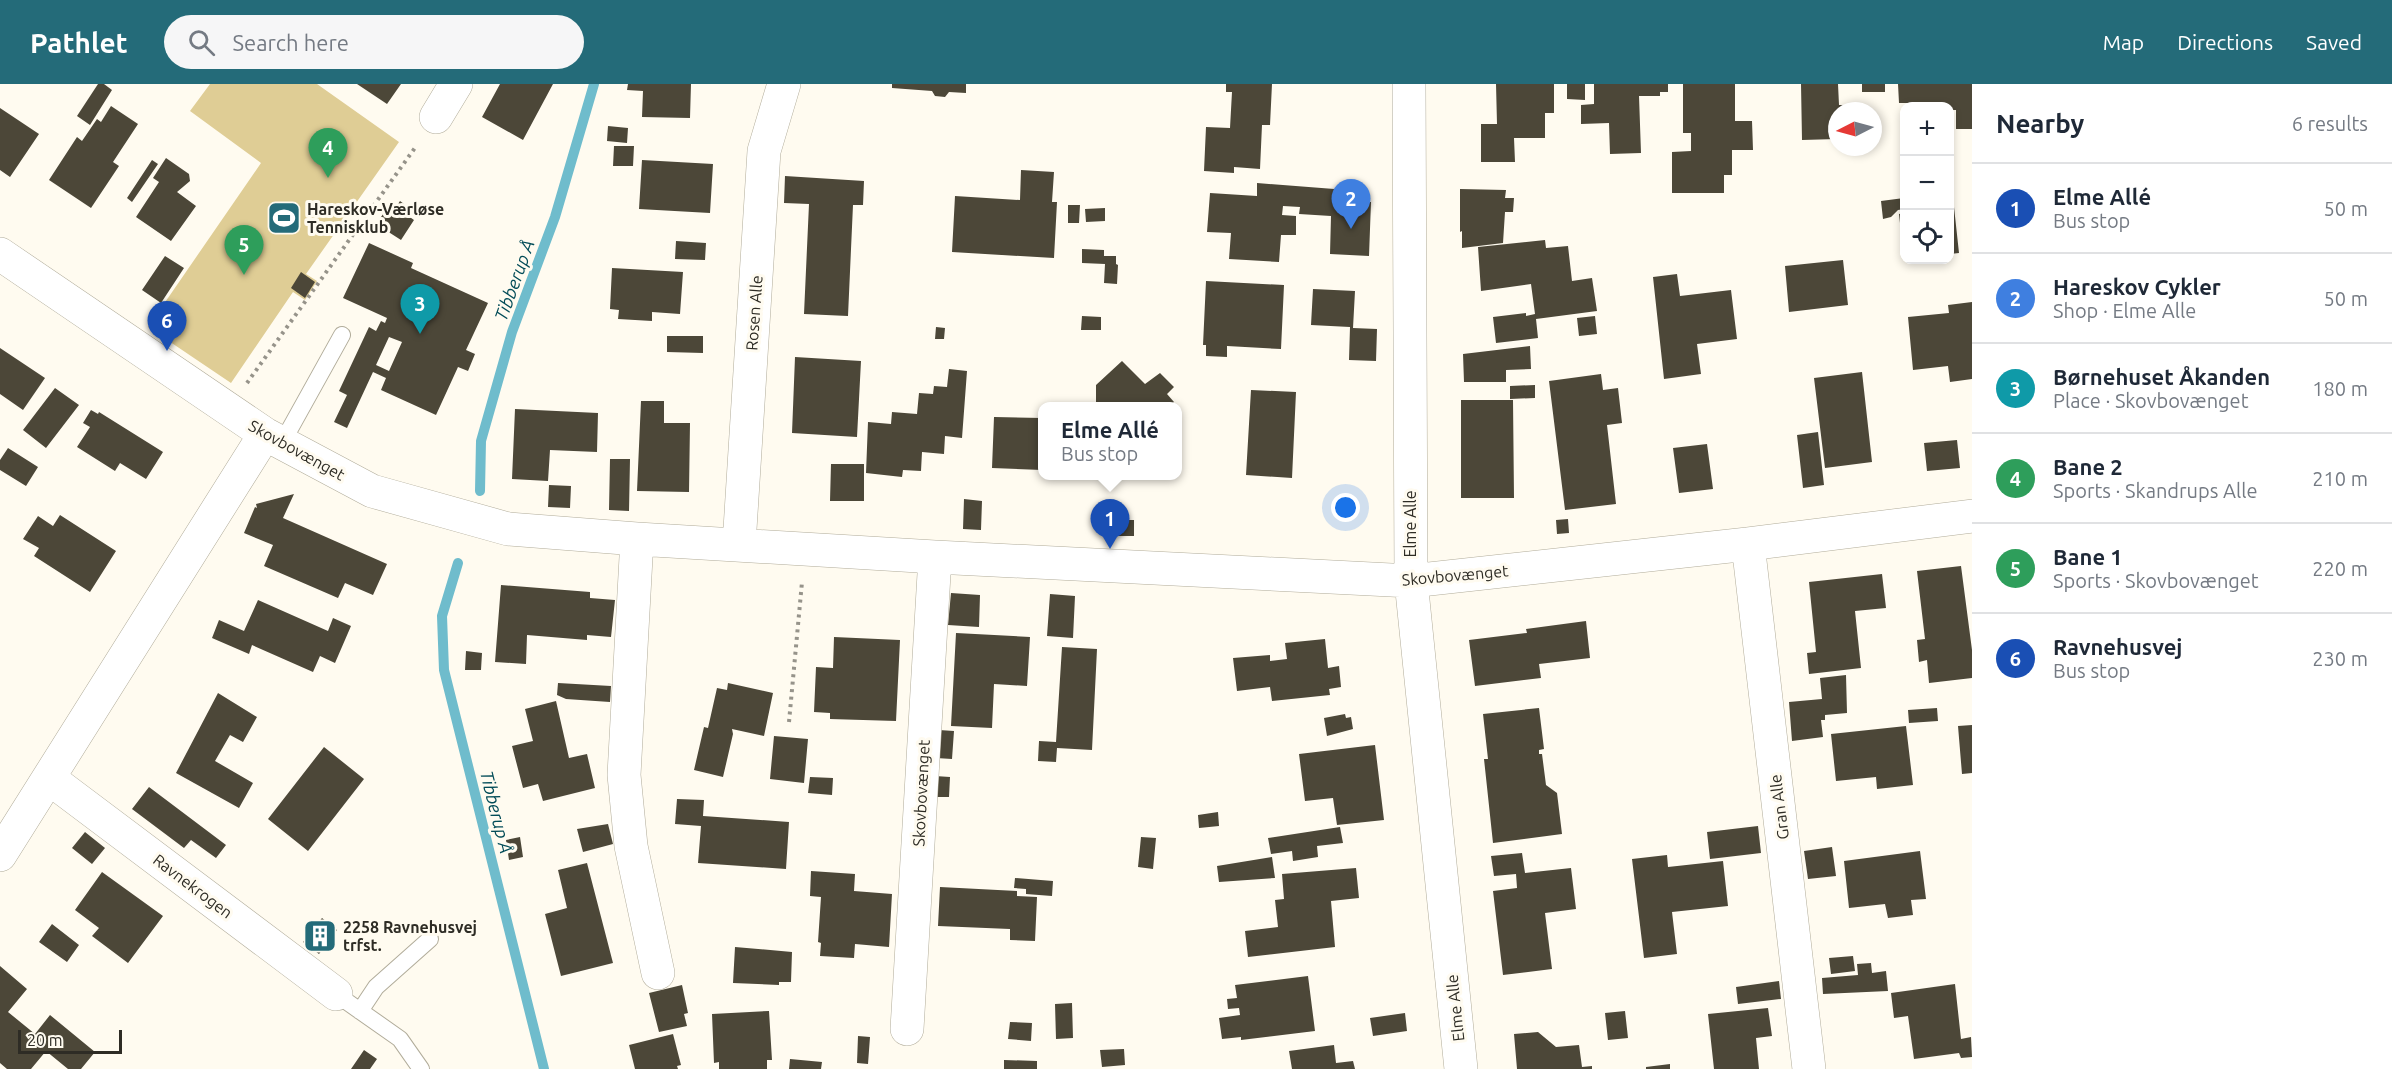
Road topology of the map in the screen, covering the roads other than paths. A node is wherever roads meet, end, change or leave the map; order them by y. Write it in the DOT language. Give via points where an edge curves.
graph roads {
  1 [pos="456,84"];
  2 [pos="784,84"];
  3 [pos="1410,84"];
  4 [pos="436,117"];
  5 [pos="0,254"];
  6 [pos="342,335"];
  7 [pos="273,439"];
  8 [pos="1972,516"];
  9 [pos="637,540"];
  10 [pos="1748,544"];
  11 [pos="739,545"];
  12 [pos="935,557"];
  13 [pos="1411,581"];
  14 [pos="50,778"];
  15 [pos="3,840"];
  16 [pos="430,939"];
  17 [pos="658,973"];
  18 [pos="348,1003"];
  19 [pos="907,1029"];
  20 [pos="421,1069"];
  21 [pos="1461,1069"];
  22 [pos="1809,1069"];
  1 -- 4 [label="street"];
  2 -- 11 [label="street, Rosen Alle" via="764,151"];
  3 -- 13 [label="street, Elme Alle"];
  5 -- 7 [label="street, Skovbovænget"];
  6 -- 7 [label="lane"];
  7 -- 9 [label="street, Skovbovænget" via="372,491 508,529"];
  7 -- 14 [label="street"];
  8 -- 10 [label="street, Skovbovænget"];
  9 -- 11 [label="street, Skovbovænget"];
  9 -- 17 [label="street" via="624,775 631,846"];
  10 -- 13 [label="street, Skovbovænget"];
  10 -- 22 [label="street, Gran Alle"];
  11 -- 12 [label="street, Skovbovænget"];
  12 -- 13 [label="street, Skovbovænget"];
  12 -- 19 [label="street, Skovbovænget"];
  13 -- 21 [label="street, Elme Alle"];
  14 -- 15 [label="street"];
  14 -- 18 [label="street, Ravnekrogen"];
  16 -- 18 [label="lane" via="376,987"];
  18 -- 20 [label="lane" via="400,1039"];
}
